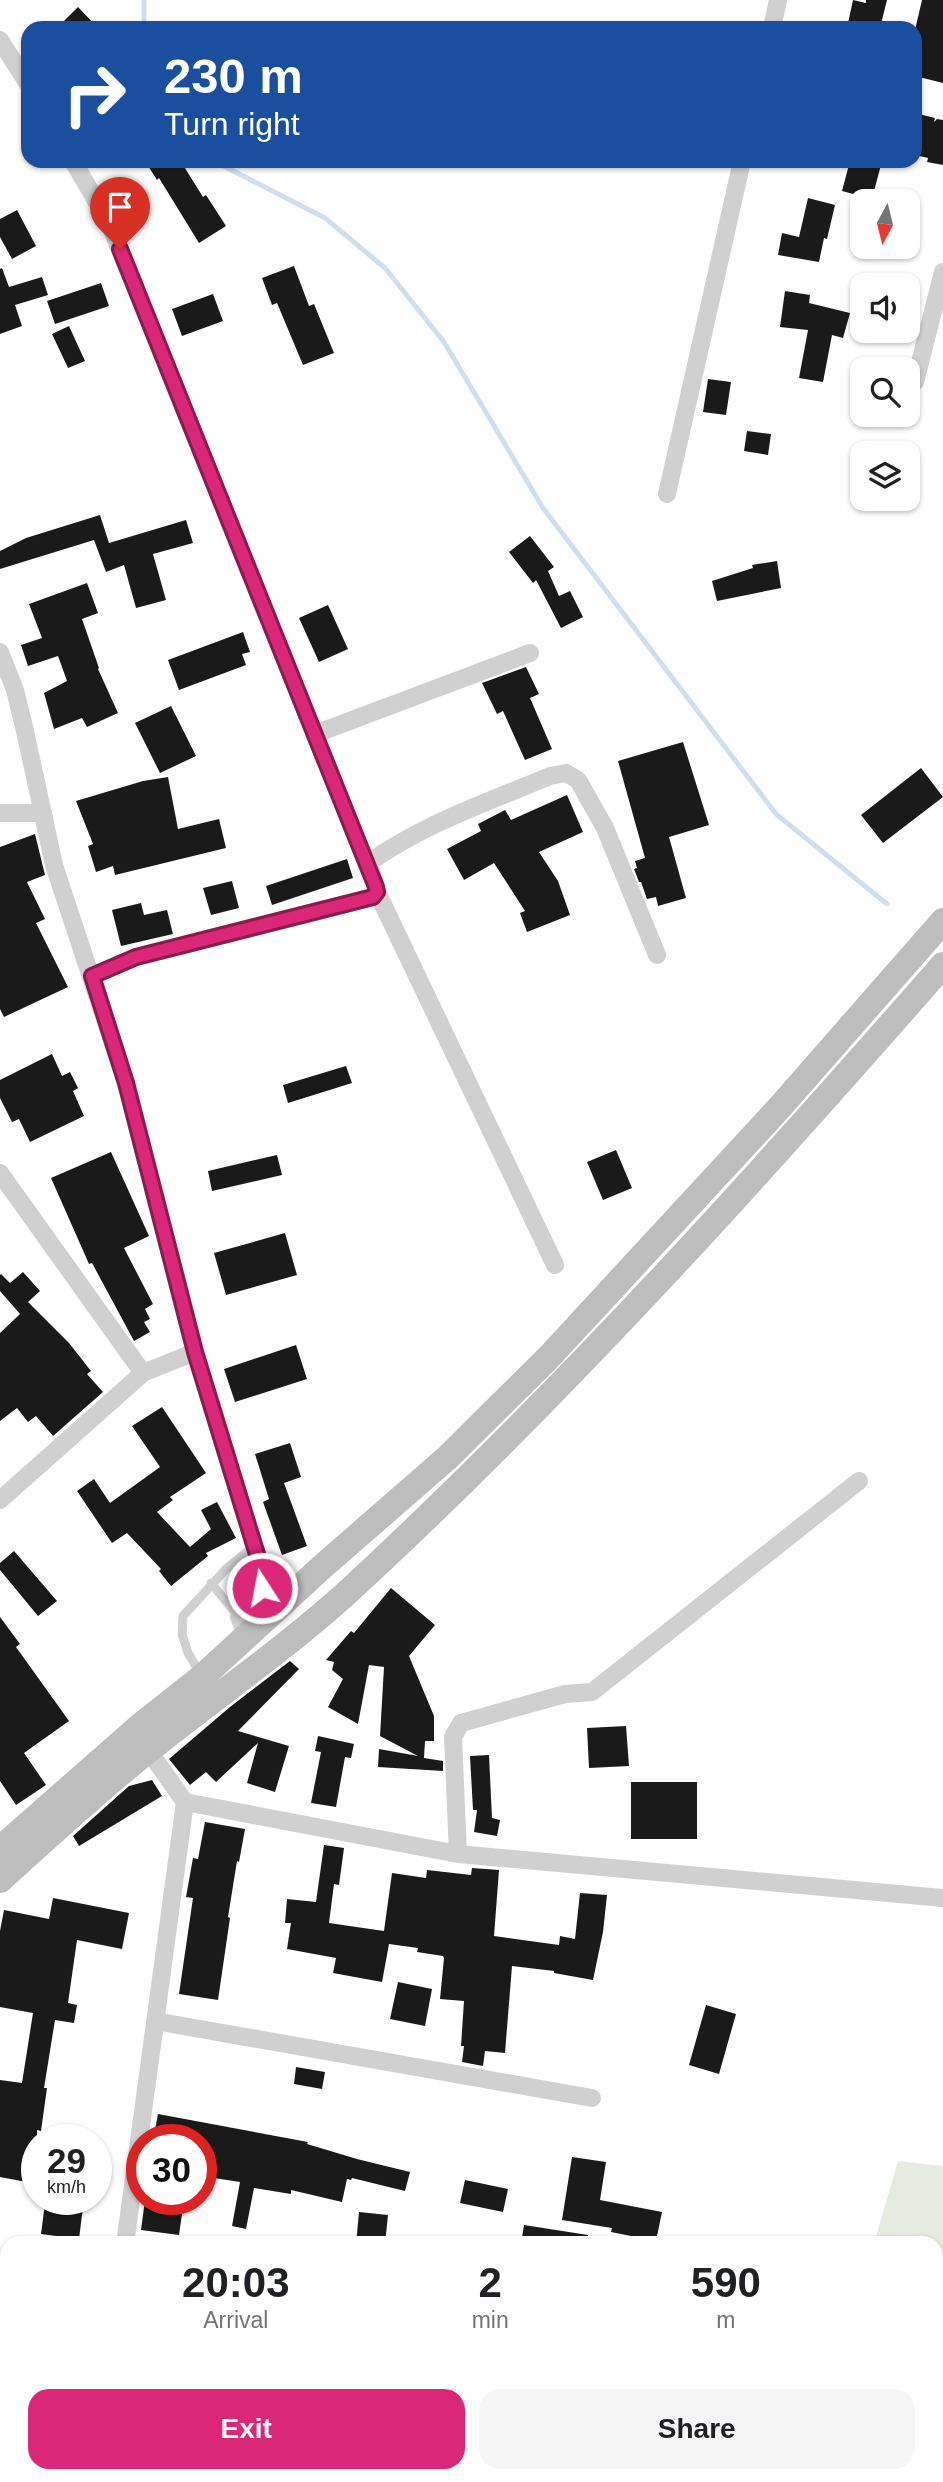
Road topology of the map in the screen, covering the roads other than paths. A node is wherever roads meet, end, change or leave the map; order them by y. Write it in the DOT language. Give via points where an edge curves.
graph roads {
  1 [pos="778,0"];
  2 [pos="774,21"];
  3 [pos="0,40"];
  4 [pos="21,73"];
  5 [pos="77,168"];
  6 [pos="740,168"];
  7 [pos="943,272"];
  8 [pos="920,362"];
  9 [pos="667,494"];
  10 [pos="0,652"];
  11 [pos="530,653"];
  12 [pos="315,734"];
  13 [pos="0,813"];
  14 [pos="43,813"];
  15 [pos="368,864"];
  16 [pos="377,892"];
  17 [pos="943,921"];
  18 [pos="657,955"];
  19 [pos="943,965"];
  20 [pos="92,976"];
  21 [pos="0,1173"];
  22 [pos="555,1265"];
  23 [pos="195,1352"];
  24 [pos="143,1373"];
  25 [pos="859,1481"];
  26 [pos="0,1500"];
  27 [pos="253,1547"];
  28 [pos="211,1583"];
  29 [pos="242,1626"];
  30 [pos="202,1677"];
  31 [pos="148,1750"];
  32 [pos="185,1802"];
  33 [pos="0,1849"];
  34 [pos="458,1854"];
  35 [pos="0,1880"];
  36 [pos="943,1898"];
  37 [pos="155,2021"];
  38 [pos="592,2098"];
  39 [pos="126,2236"];
  1 -- 2 [label="street"];
  3 -- 4 [label="street"];
  5 -- 12 [label="street" via="110,225"];
  6 -- 9 [label="street"];
  7 -- 8 [label="street"];
  10 -- 14 [label="street" via="15,690"];
  11 -- 12 [label="street"];
  12 -- 15 [label="street"];
  13 -- 14 [label="street"];
  14 -- 20 [label="street" via="54,865"];
  15 -- 16 [label="street"];
  15 -- 18 [label="street" via="432,825 566,773 578,780 605,828"];
  16 -- 20 [label="street" via="373,897 136,957"];
  16 -- 22 [label="street"];
  17 -- 29 [label="main road" via="780,1107 549,1357 447,1458"];
  19 -- 31 [label="main road" via="802,1126 570,1377 467,1479 348,1591 254,1671"];
  20 -- 23 [label="street" via="126,1083"];
  21 -- 24 [label="street"];
  23 -- 24 [label="street"];
  23 -- 27 [label="street"];
  24 -- 26 [label="street"];
  25 -- 34 [label="street" via="592,1692 565,1694 461,1723 453,1737"];
  27 -- 28 [label="lane"];
  27 -- 29 [label="street" via="263,1574 262,1588 244,1607"];
  28 -- 29 [label="lane"];
  28 -- 30 [label="lane" via="183,1616 182,1634"];
  29 -- 30 [label="main road"];
  30 -- 33 [label="main road"];
  31 -- 32 [label="street"];
  31 -- 35 [label="main road"];
  32 -- 34 [label="street"];
  32 -- 37 [label="street"];
  34 -- 36 [label="street"];
  37 -- 38 [label="street"];
  37 -- 39 [label="street"];
}
